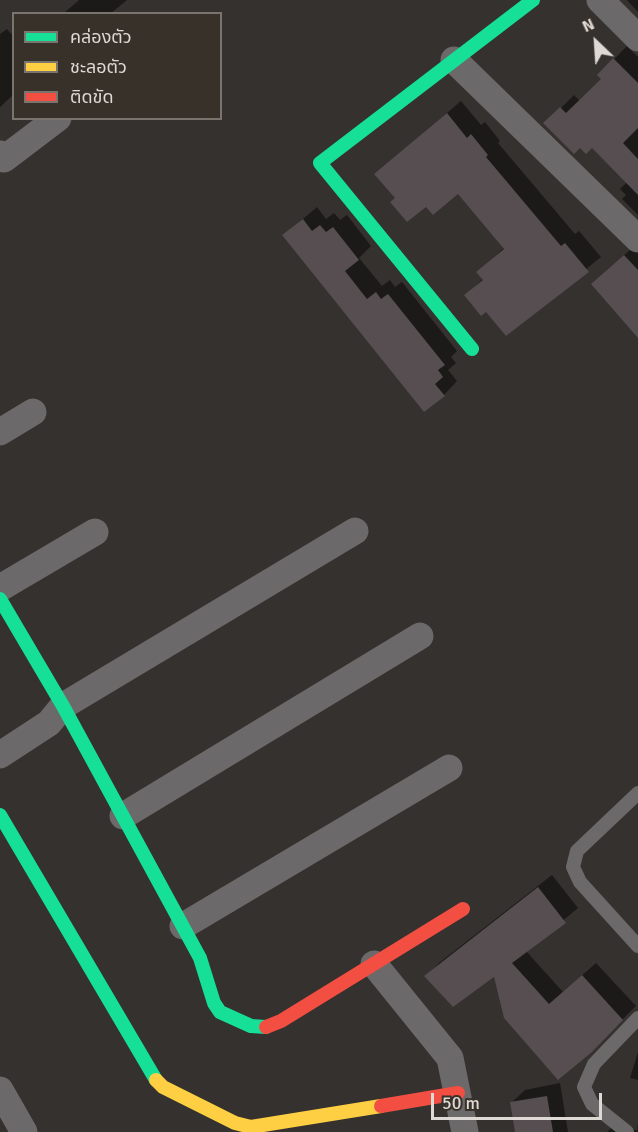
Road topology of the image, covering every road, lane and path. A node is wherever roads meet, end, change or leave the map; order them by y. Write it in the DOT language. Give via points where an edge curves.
graph roads {
  1 [pos="533,0"];
  2 [pos="600,0"];
  3 [pos="638,38"];
  4 [pos="454,60"];
  5 [pos="55,120"];
  6 [pos="0,154"];
  7 [pos="638,239"];
  8 [pos="472,349"];
  9 [pos="33,412"];
  10 [pos="0,432"];
  11 [pos="355,531"];
  12 [pos="95,532"];
  13 [pos="0,588"];
  14 [pos="0,599"];
  15 [pos="420,636"];
  16 [pos="63,706"];
  17 [pos="0,755"];
  18 [pos="449,768"];
  19 [pos="638,793"];
  20 [pos="123,816"];
  21 [pos="3,826"];
  22 [pos="463,909"];
  23 [pos="183,926"];
  24 [pos="638,946"];
  25 [pos="374,964"];
  26 [pos="638,1018"];
  27 [pos="0,1090"];
  28 [pos="458,1093"];
  29 [pos="24,1132"];
  30 [pos="465,1132"];
  31 [pos="627,1132"];
  1 -- 4 [label="street"];
  2 -- 3 [label="street"];
  4 -- 7 [label="street"];
  4 -- 8 [label="street" via="320,163"];
  5 -- 6 [label="street" via="4,159"];
  9 -- 10 [label="street"];
  11 -- 16 [label="street"];
  12 -- 13 [label="street"];
  14 -- 16 [label="street"];
  15 -- 20 [label="street"];
  16 -- 17 [label="street" via="49,723"];
  16 -- 20 [label="street"];
  18 -- 23 [label="street"];
  19 -- 24 [label="lane" via="577,851 573,867 580,882"];
  20 -- 23 [label="street"];
  21 -- 28 [label="street" via="152,1075 163,1087 251,1127"];
  22 -- 25 [label="street"];
  23 -- 25 [label="street" via="206,970 220,1012 251,1026 267,1027 281,1021"];
  25 -- 28 [label="street" via="450,1058"];
  26 -- 31 [label="lane" via="594,1064 584,1087 592,1104"];
  27 -- 29 [label="street"];
  28 -- 30 [label="street"];
}
